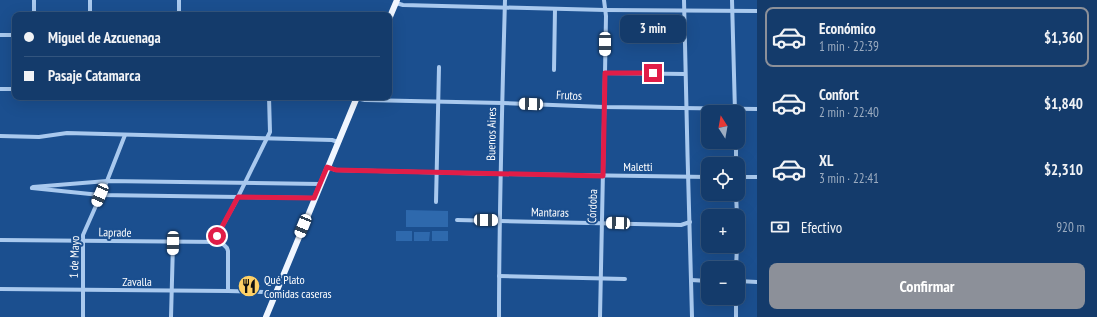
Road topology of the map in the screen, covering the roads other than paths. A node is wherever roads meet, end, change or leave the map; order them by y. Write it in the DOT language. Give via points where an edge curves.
graph roads {
  1 [pos="34,0"];
  2 [pos="90,0"];
  3 [pos="179,0"];
  4 [pos="505,0"];
  5 [pos="604,0"];
  6 [pos="684,0"];
  7 [pos="732,0"];
  8 [pos="396,2"];
  9 [pos="505,7"];
  10 [pos="556,9"];
  11 [pos="605,10"];
  12 [pos="684,11"];
  13 [pos="732,11"];
  14 [pos="757,11"];
  15 [pos="34,12"];
  16 [pos="90,12"];
  17 [pos="179,12"];
  18 [pos="392,12"];
  19 [pos="0,35"];
  20 [pos="12,35"];
  21 [pos="439,67"];
  22 [pos="554,70"];
  23 [pos="605,73"];
  24 [pos="685,74"];
  25 [pos="0,89"];
  26 [pos="12,89"];
  27 [pos="269,100"];
  28 [pos="356,100"];
  29 [pos="365,100"];
  30 [pos="439,102"];
  31 [pos="502,103"];
  32 [pos="735,105"];
  33 [pos="604,107"];
  34 [pos="685,109"];
  35 [pos="701,110"];
  36 [pos="757,110"];
  37 [pos="745,111"];
  38 [pos="125,135"];
  39 [pos="0,136"];
  40 [pos="268,138"];
  41 [pos="338,142"];
  42 [pos="327,167"];
  43 [pos="437,172"];
  44 [pos="500,174"];
  45 [pos="603,176"];
  46 [pos="687,176"];
  47 [pos="701,177"];
  48 [pos="745,177"];
  49 [pos="757,177"];
  50 [pos="107,181"];
  51 [pos="245,182"];
  52 [pos="320,184"];
  53 [pos="100,195"];
  54 [pos="238,197"];
  55 [pos="314,198"];
  56 [pos="436,202"];
  57 [pos="457,220"];
  58 [pos="501,220"];
  59 [pos="690,222"];
  60 [pos="602,223"];
  61 [pos="0,240"];
  62 [pos="83,241"];
  63 [pos="217,242"];
  64 [pos="173,243"];
  65 [pos="499,276"];
  66 [pos="601,279"];
  67 [pos="626,279"];
  68 [pos="691,280"];
  69 [pos="701,281"];
  70 [pos="745,281"];
  71 [pos="757,282"];
  72 [pos="0,289"];
  73 [pos="83,290"];
  74 [pos="172,291"];
  75 [pos="228,291"];
  76 [pos="274,295"];
  77 [pos="736,305"];
  78 [pos="83,317"];
  79 [pos="171,317"];
  80 [pos="266,317"];
  81 [pos="499,317"];
  82 [pos="600,317"];
  83 [pos="692,317"];
  84 [pos="736,317"];
  1 -- 15 [label="street"];
  2 -- 16 [label="street"];
  3 -- 17 [label="street"];
  4 -- 9 [label="street, Buenos Aires"];
  5 -- 11 [label="street, Córdoba"];
  6 -- 12 [label="street"];
  7 -- 13 [label="street"];
  8 -- 9 [label="street" via="403,5"];
  8 -- 18 [label="main road"];
  9 -- 10 [label="street"];
  9 -- 31 [label="street, Buenos Aires"];
  10 -- 11 [label="street"];
  10 -- 22 [label="street"];
  11 -- 12 [label="street"];
  11 -- 23 [label="street, Córdoba"];
  12 -- 13 [label="street"];
  12 -- 24 [label="street"];
  13 -- 14 [label="street"];
  13 -- 32 [label="street"];
  19 -- 20 [label="street"];
  21 -- 30 [label="street"];
  23 -- 24 [label="street"];
  23 -- 33 [label="street, Córdoba"];
  24 -- 34 [label="street"];
  25 -- 26 [label="street"];
  27 -- 40 [label="street"];
  28 -- 41 [label="main road"];
  29 -- 30 [label="street, Frutos"];
  30 -- 31 [label="street, Frutos"];
  30 -- 43 [label="street"];
  31 -- 33 [label="street, Frutos"];
  31 -- 44 [label="street, Buenos Aires"];
  33 -- 34 [label="street, Frutos"];
  33 -- 45 [label="street, Córdoba"];
  34 -- 35 [label="street, Frutos"];
  34 -- 46 [label="street"];
  36 -- 37 [label="street, Frutos"];
  38 -- 39 [label="street" via="67,133 39,138"];
  38 -- 40 [label="street"];
  38 -- 50 [label="street, 1 de Mayo"];
  40 -- 41 [label="street"];
  40 -- 51 [label="street"];
  41 -- 42 [label="main road"];
  42 -- 43 [label="street, Maletti" via="336,170"];
  42 -- 52 [label="main road"];
  43 -- 44 [label="street, Maletti"];
  43 -- 56 [label="street"];
  44 -- 45 [label="street, Maletti"];
  44 -- 58 [label="street, Buenos Aires"];
  45 -- 46 [label="street, Maletti"];
  45 -- 60 [label="street, Córdoba"];
  46 -- 47 [label="street, Maletti"];
  46 -- 59 [label="street"];
  48 -- 49 [label="street"];
  50 -- 51 [label="street"];
  50 -- 53 [label="street, 1 de Mayo"];
  50 -- 53 [label="street" via="32,188"];
  51 -- 52 [label="street"];
  51 -- 54 [label="street"];
  52 -- 55 [label="main road"];
  53 -- 54 [label="street"];
  53 -- 62 [label="street, 1 de Mayo" via="83,235"];
  54 -- 55 [label="street"];
  54 -- 63 [label="street" via="217,236"];
  55 -- 76 [label="main road"];
  57 -- 58 [label="street, Mantaras"];
  58 -- 60 [label="street, Mantaras"];
  58 -- 65 [label="street, Buenos Aires"];
  59 -- 60 [label="street, Mantaras" via="681,225"];
  59 -- 68 [label="street"];
  60 -- 66 [label="street, Córdoba"];
  61 -- 62 [label="street, Laprade"];
  62 -- 64 [label="street, Laprade"];
  62 -- 73 [label="street, 1 de Mayo"];
  63 -- 64 [label="street, Laprade"];
  63 -- 75 [label="street" via="221,242 228,251"];
  64 -- 74 [label="street"];
  65 -- 66 [label="street"];
  65 -- 81 [label="street, Buenos Aires"];
  66 -- 67 [label="street"];
  66 -- 82 [label="street, Córdoba"];
  68 -- 69 [label="street"];
  68 -- 83 [label="street"];
  70 -- 71 [label="street"];
  72 -- 73 [label="street, Zavalla"];
  73 -- 74 [label="street, Zavalla"];
  73 -- 78 [label="street, 1 de Mayo"];
  74 -- 75 [label="street, Zavalla"];
  74 -- 79 [label="street"];
  75 -- 76 [label="street, Zavalla" via="264,292"];
  76 -- 80 [label="main road"];
  77 -- 84 [label="street"];
}
